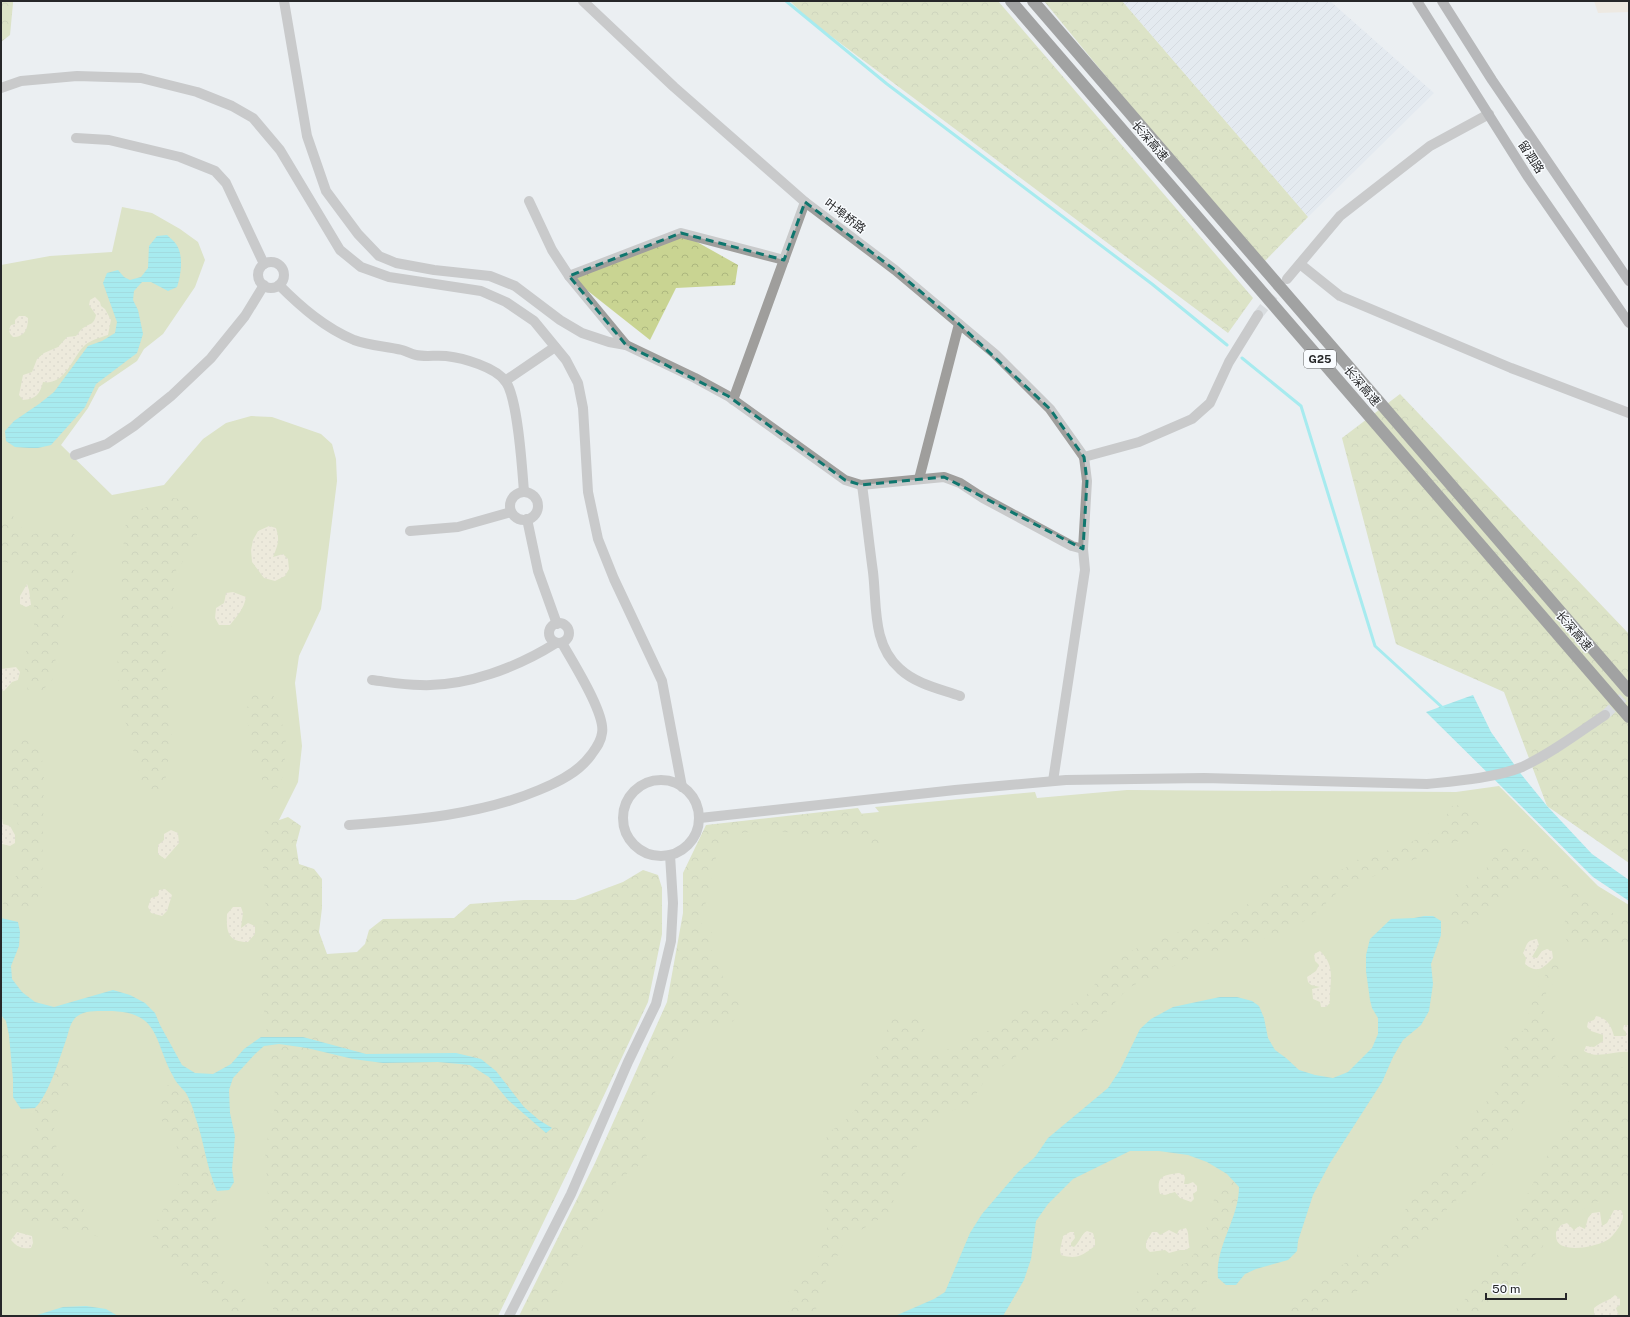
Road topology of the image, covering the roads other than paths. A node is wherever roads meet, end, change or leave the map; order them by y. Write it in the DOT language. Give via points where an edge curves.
graph roads {
  1 [pos="284,1"];
  2 [pos="583,1"];
  3 [pos="1011,1"];
  4 [pos="1033,1"];
  5 [pos="1417,1"];
  6 [pos="1442,1"];
  7 [pos="1,88"];
  8 [pos="1488,114"];
  9 [pos="76,138"];
  10 [pos="529,200"];
  11 [pos="805,202"];
  12 [pos="784,260"];
  13 [pos="264,264"];
  14 [pos="1300,264"];
  15 [pos="569,276"];
  16 [pos="1287,278"];
  17 [pos="1629,281"];
  18 [pos="279,285"];
  19 [pos="264,286"];
  20 [pos="1258,315"];
  21 [pos="1629,323"];
  22 [pos="959,324"];
  23 [pos="626,345"];
  24 [pos="555,347"];
  25 [pos="506,381"];
  26 [pos="733,400"];
  27 [pos="1629,413"];
  28 [pos="75,456"];
  29 [pos="1084,457"];
  30 [pos="919,479"];
  31 [pos="862,485"];
  32 [pos="524,492"];
  33 [pos="511,512"];
  34 [pos="527,519"];
  35 [pos="410,531"];
  36 [pos="1082,549"];
  37 [pos="557,624"];
  38 [pos="559,643"];
  39 [pos="372,680"];
  40 [pos="1629,691"];
  41 [pos="960,696"];
  42 [pos="1605,714"];
  43 [pos="1629,717"];
  44 [pos="1053,781"];
  45 [pos="682,787"];
  46 [pos="700,818"];
  47 [pos="349,825"];
  48 [pos="670,855"];
  49 [pos="509,1316"];
  1 -- 23 [label="street" via="307,136 326,191 358,234 380,256 404,264 490,276 515,286 582,334"];
  2 -- 11 [label="street, 叶埠桥路" via="674,87"];
  3 -- 43 [label="highway, 长深高速 / G25"];
  4 -- 40 [label="highway, 长深高速 / G25"];
  5 -- 8 [label="main road, 留泗路"];
  6 -- 17 [label="main road, 留泗路" via="1492,80"];
  7 -- 24 [label="street" via="21,81 77,76 141,78 197,92 232,106 253,118 280,150 340,250 361,267 389,277 480,291 506,302 534,322"];
  8 -- 14 [label="street" via="1430,146 1340,216"];
  8 -- 21 [label="main road, 留泗路" via="1528,177"];
  9 -- 13 [label="street" via="109,140 180,157 216,172 226,182"];
  10 -- 15 [label="street" via="552,250"];
  11 -- 12 [label="street"];
  11 -- 22 [label="street, 叶埠桥路" via="895,270"];
  12 -- 15 [label="street" via="681,233"];
  12 -- 26 [label="street"];
  13 -- 18 [label="street" via="272,262 280,266 284,278"];
  13 -- 19 [label="street" via="258,275"];
  14 -- 16 [label="street"];
  14 -- 27 [label="street" via="1340,296 1511,368"];
  15 -- 23 [label="street"];
  18 -- 19 [label="street" via="272,288"];
  18 -- 25 [label="street" via="304,309 334,331 355,340 416,355 446,356 488,367"];
  19 -- 28 [label="street" via="245,316 211,358 171,396 107,444"];
  20 -- 29 [label="street" via="1230,362 1210,403 1192,419 1139,442"];
  22 -- 29 [label="street, 叶埠桥路" via="995,354 1050,409"];
  22 -- 30 [label="street"];
  23 -- 26 [label="street" via="695,378"];
  24 -- 25 [label="street"];
  24 -- 45 [label="street" via="566,360 578,383 583,408 588,492 598,539 662,681"];
  25 -- 32 [label="street" via="514,407"];
  26 -- 31 [label="street" via="845,480"];
  29 -- 36 [label="street" via="1087,481"];
  30 -- 31 [label="street"];
  30 -- 36 [label="street" via="944,477"];
  31 -- 41 [label="street" via="874,582 875,612 881,638 899,669 913,679"];
  32 -- 33 [label="street" via="512,498"];
  32 -- 34 [label="street" via="535,497 538,506 535,514"];
  33 -- 34 [label="street" via="518,518"];
  33 -- 35 [label="street" via="458,527"];
  34 -- 37 [label="street" via="538,571"];
  36 -- 44 [label="street" via="1085,570"];
  37 -- 38 [label="street" via="551,627 549,633 551,639"];
  37 -- 38 [label="street" via="563,624 568,629 569,636"];
  38 -- 39 [label="street" via="491,674 457,682 421,685"];
  38 -- 47 [label="street" via="596,705 601,720 603,732 587,761 570,775 516,800 478,810 419,819"];
  42 -- 44 [label="street" via="1552,752 1521,767 1473,779 1426,784 1204,778"];
  44 -- 46 [label="street"];
  45 -- 46 [label="street" via="692,795 698,806"];
  45 -- 48 [label="street" via="659,780 647,783 628,799 624,810 623,823 627,835 635,845 645,853 657,856"];
  46 -- 48 [label="street" via="692,842"];
  48 -- 49 [label="street" via="673,903 671,941 656,1004 571,1194"];
}
